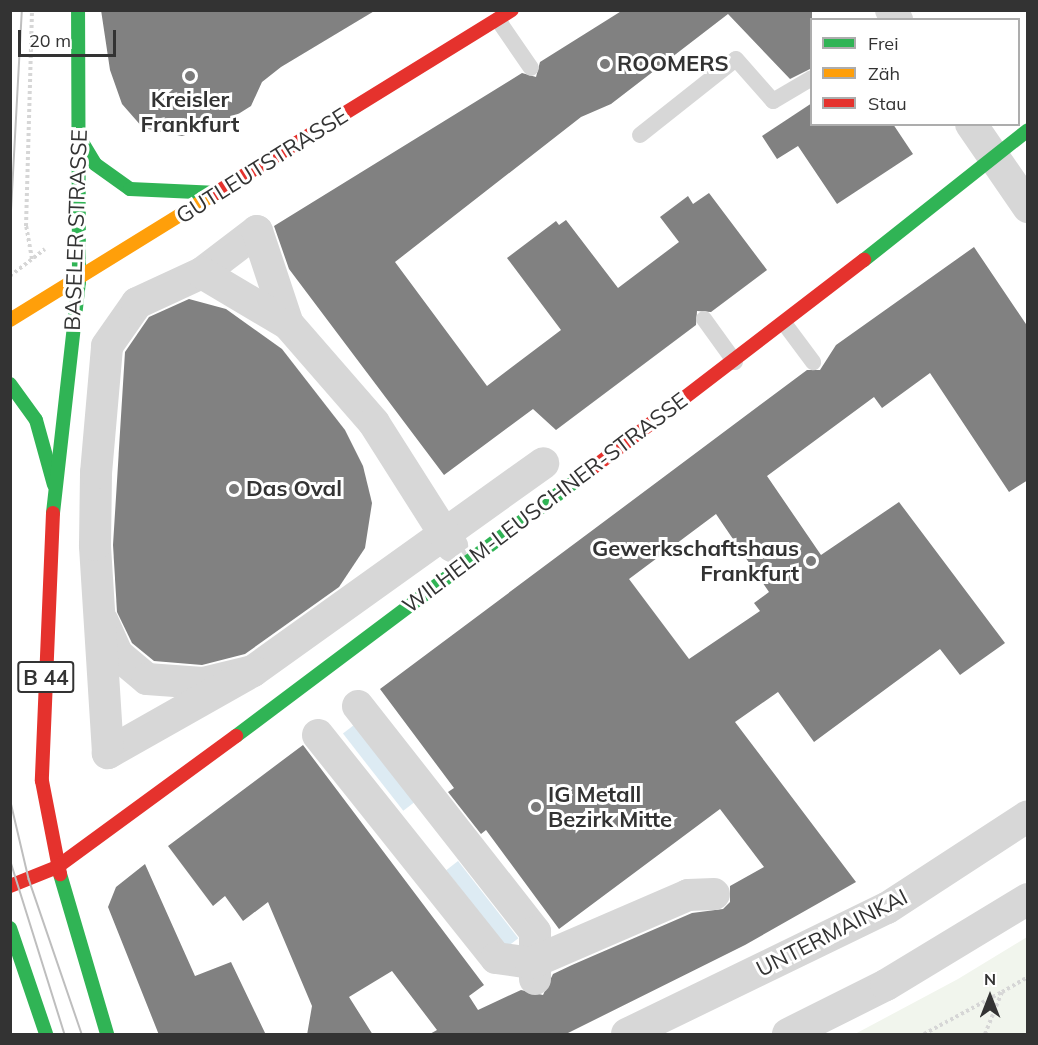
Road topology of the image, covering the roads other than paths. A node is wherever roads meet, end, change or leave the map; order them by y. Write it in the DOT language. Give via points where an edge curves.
graph roads {
  1 [pos="78,10"];
  2 [pos="505,15"];
  3 [pos="531,68"];
  4 [pos="810,79"];
  5 [pos="972,126"];
  6 [pos="1028,130"];
  7 [pos="639,135"];
  8 [pos="80,137"];
  9 [pos="995,158"];
  10 [pos="218,193"];
  11 [pos="1028,207"];
  12 [pos="194,267"];
  13 [pos="80,282"];
  14 [pos="704,319"];
  15 [pos="10,320"];
  16 [pos="784,323"];
  17 [pos="288,324"];
  18 [pos="735,362"];
  19 [pos="813,362"];
  20 [pos="10,384"];
  21 [pos="543,463"];
  22 [pos="54,485"];
  23 [pos="448,540"];
  24 [pos="98,610"];
  25 [pos="253,671"];
  26 [pos="358,706"];
  27 [pos="318,735"];
  28 [pos="108,753"];
  29 [pos="1028,816"];
  30 [pos="451,820"];
  31 [pos="410,853"];
  32 [pos="57,867"];
  33 [pos="10,886"];
  34 [pos="714,894"];
  35 [pos="1028,899"];
  36 [pos="10,928"];
  37 [pos="534,932"];
  38 [pos="571,944"];
  39 [pos="533,973"];
  40 [pos="46,1035"];
  41 [pos="107,1035"];
  42 [pos="627,1035"];
  43 [pos="788,1035"];
  1 -- 8 [label="main road, BASELER STRASSE / B 44"];
  2 -- 3 [label="lane"];
  2 -- 10 [label="main road, GUTLEUTSTRASSE"];
  4 -- 7 [label="lane" via="773,101 736,59"];
  5 -- 9 [label="street"];
  6 -- 9 [label="main road, WILHELM-LEUSCHNER-STRASSE"];
  8 -- 10 [label="main road" via="94,164 130,189 152,194"];
  8 -- 13 [label="main road, BASELER STRASSE / B 44"];
  9 -- 11 [label="street"];
  9 -- 16 [label="main road, WILHELM-LEUSCHNER-STRASSE"];
  10 -- 13 [label="main road, GUTLEUTSTRASSE"];
  12 -- 17 [label="street"];
  12 -- 17 [label="street" via="257,231"];
  12 -- 24 [label="street, BASELER STRASSE" via="136,297 107,346 96,473"];
  13 -- 15 [label="main road, GUTLEUTSTRASSE"];
  13 -- 22 [label="main road, BASELER STRASSE / B 44"];
  14 -- 18 [label="lane"];
  16 -- 18 [label="main road, WILHELM-LEUSCHNER-STRASSE"];
  16 -- 19 [label="lane"];
  17 -- 23 [label="street" via="374,423"];
  18 -- 32 [label="main road, WILHELM-LEUSCHNER-STRASSE"];
  20 -- 22 [label="main road, B 44" via="36,420"];
  21 -- 23 [label="street, WILHELM-LEUSCHNER-STRASSE"];
  22 -- 32 [label="main road, B 44" via="42,780"];
  23 -- 25 [label="street, WILHELM-LEUSCHNER-STRASSE"];
  24 -- 25 [label="street, WILHELM-LEUSCHNER-STRASSE" via="117,654 147,679 203,683"];
  24 -- 28 [label="street, BASELER STRASSE"];
  25 -- 28 [label="street, WILHELM-LEUSCHNER-STRASSE"];
  26 -- 30 [label="street"];
  27 -- 31 [label="street"];
  29 -- 42 [label="street, UNTERMAINKAI" via="887,908"];
  30 -- 31 [label="street"];
  30 -- 37 [label="street"];
  31 -- 39 [label="street" via="496,958"];
  32 -- 33 [label="main road, WILHELM-LEUSCHNER-STRASSE"];
  32 -- 41 [label="main road, B 44"];
  34 -- 38 [label="street" via="688,895"];
  35 -- 43 [label="street" via="886,985"];
  36 -- 40 [label="main road"];
  37 -- 38 [label="street"];
  37 -- 39 [label="street"];
  38 -- 39 [label="street"];
}
